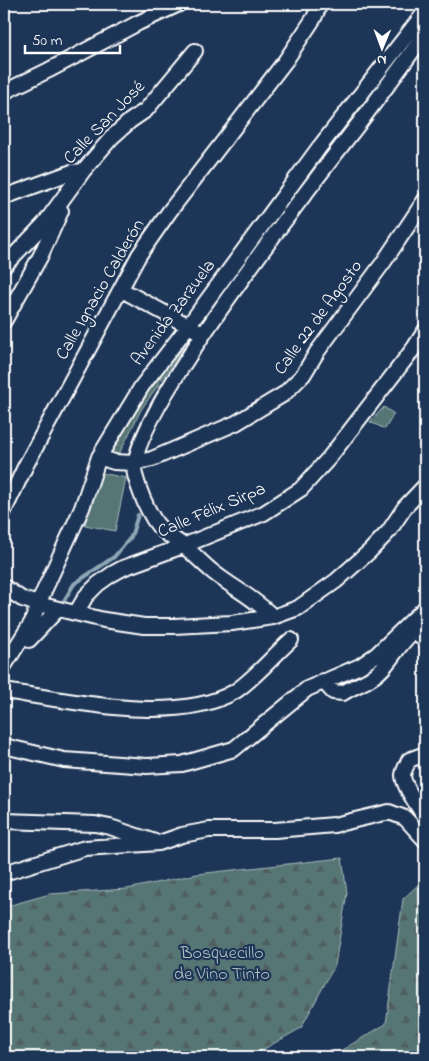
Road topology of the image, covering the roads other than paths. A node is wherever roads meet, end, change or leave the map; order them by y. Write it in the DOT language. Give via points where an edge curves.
graph roads {
  1 [pos="179,4"];
  2 [pos="320,4"];
  3 [pos="425,12"];
  4 [pos="425,34"];
  5 [pos="195,51"];
  6 [pos="4,92"];
  7 [pos="83,171"];
  8 [pos="4,197"];
  9 [pos="425,200"];
  10 [pos="58,206"];
  11 [pos="4,266"];
  12 [pos="122,290"];
  13 [pos="4,320"];
  14 [pos="189,325"];
  15 [pos="425,331"];
  16 [pos="203,335"];
  17 [pos="99,457"];
  18 [pos="134,463"];
  19 [pos="425,486"];
  20 [pos="4,511"];
  21 [pos="184,546"];
  22 [pos="4,587"];
  23 [pos="38,604"];
  24 [pos="425,608"];
  25 [pos="58,609"];
  26 [pos="76,613"];
  27 [pos="273,617"];
  28 [pos="411,628"];
  29 [pos="291,640"];
  30 [pos="425,642"];
  31 [pos="4,666"];
  32 [pos="4,678"];
  33 [pos="4,691"];
  34 [pos="4,746"];
  35 [pos="425,754"];
  36 [pos="425,818"];
  37 [pos="4,820"];
  38 [pos="425,840"];
  39 [pos="159,843"];
  40 [pos="4,873"];
  1 -- 6 [label="street"];
  2 -- 12 [label="street, Calle Ignacio Calderón" via="286,60 156,230"];
  3 -- 14 [label="street, Avenida Zarzuela" via="318,149"];
  4 -- 16 [label="street, Avenida Zarzuela"];
  5 -- 7 [label="street, Calle San José" via="146,110 112,137"];
  7 -- 8 [label="street"];
  7 -- 10 [label="street, Calle San José"];
  9 -- 18 [label="street, Calle 22 de Agosto" via="292,388 236,423 152,459"];
  10 -- 11 [label="street, Calle San José"];
  10 -- 13 [label="street" via="60,216"];
  12 -- 14 [label="street"];
  12 -- 20 [label="street, Calle Ignacio Calderón" via="78,367"];
  14 -- 16 [label="street"];
  14 -- 17 [label="street, Avenida Zarzuela" via="142,386"];
  15 -- 21 [label="street, Calle Félix Sirpa" via="329,458 301,489 264,513"];
  16 -- 18 [label="street, Avenida Zarzuela" via="159,405"];
  17 -- 18 [label="street"];
  17 -- 23 [label="street, Avenida Zarzuela" via="82,508"];
  18 -- 21 [label="street" via="135,475 154,521"];
  19 -- 27 [label="street" via="389,531 336,581 298,608"];
  21 -- 26 [label="street, Calle Félix Sirpa" via="112,574 86,596"];
  21 -- 27 [label="street" via="214,572 261,604"];
  22 -- 23 [label="street" via="22,599"];
  23 -- 25 [label="street"];
  23 -- 31 [label="street, Avenida Zarzuela" via="27,633"];
  24 -- 28 [label="street"];
  25 -- 26 [label="street"];
  25 -- 32 [label="street" via="35,632"];
  26 -- 27 [label="street" via="144,626 206,625"];
  28 -- 30 [label="street"];
  28 -- 34 [label="street" via="371,678 343,693 333,692 323,681 307,689 234,749 182,764 147,766 64,760"];
  29 -- 33 [label="street" via="236,691 198,705 172,708 110,706"];
  35 -- 36 [label="street" via="409,760 403,777"];
  37 -- 39 [label="street" via="110,826"];
  38 -- 39 [label="street" via="404,818 389,812 334,825 196,832"];
  39 -- 40 [label="street" via="85,848"];
}
